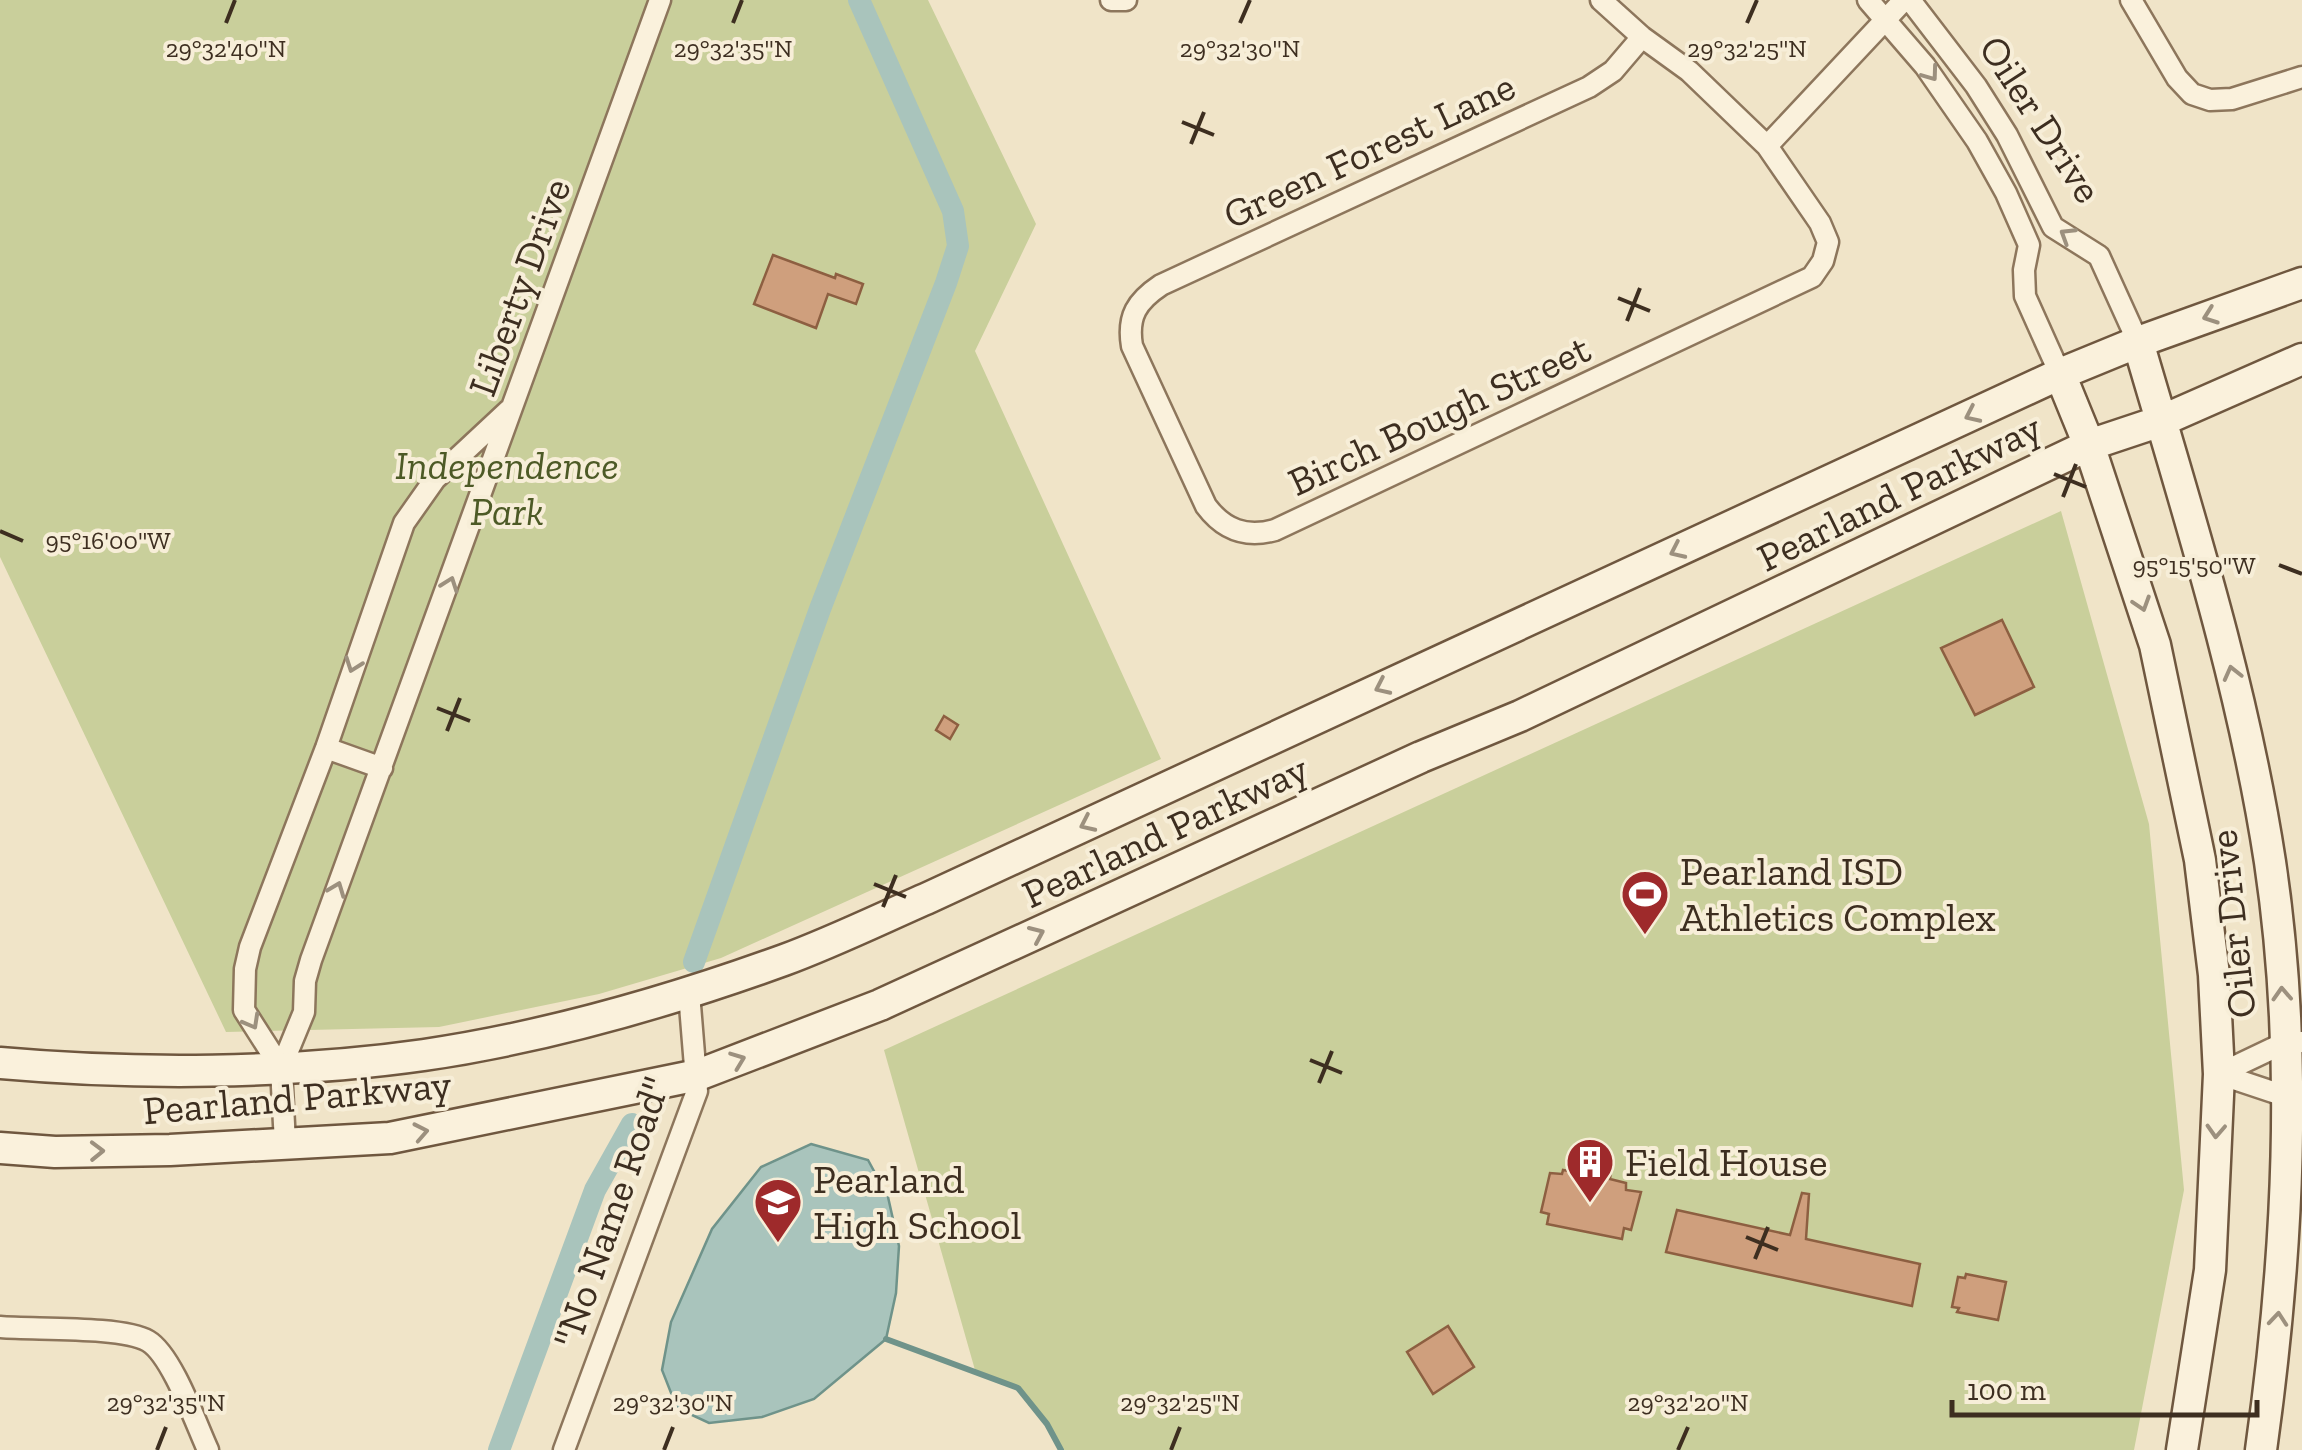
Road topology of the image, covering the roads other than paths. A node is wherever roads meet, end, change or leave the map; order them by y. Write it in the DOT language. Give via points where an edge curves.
graph roads {
  1 [pos="660,0"];
  2 [pos="1111,0"];
  3 [pos="1126,0"];
  4 [pos="1601,0"];
  5 [pos="1868,0"];
  6 [pos="1907,0"];
  7 [pos="2131,0"];
  8 [pos="1887,19"];
  9 [pos="1642,37"];
  10 [pos="2302,77"];
  11 [pos="1766,146"];
  12 [pos="2302,282"];
  13 [pos="2138,342"];
  14 [pos="2302,359"];
  15 [pos="2060,374"];
  16 [pos="511,408"];
  17 [pos="2161,420"];
  18 [pos="2089,445"];
  19 [pos="1238,532"];
  20 [pos="326,748"];
  21 [pos="382,768"];
  22 [pos="689,993"];
  23 [pos="2293,1042"];
  24 [pos="0,1063"];
  25 [pos="282,1068"];
  26 [pos="2219,1074"];
  27 [pos="698,1076"];
  28 [pos="2294,1096"];
  29 [pos="286,1143"];
  30 [pos="0,1148"];
  31 [pos="0,1327"];
  32 [pos="208,1450"];
  33 [pos="564,1450"];
  34 [pos="2182,1450"];
  35 [pos="2261,1450"];
  1 -- 16 [label="street, Liberty Drive"];
  2 -- 3 [label="street"];
  4 -- 9 [label="street"];
  5 -- 8 [label="street, Oiler Drive"];
  6 -- 8 [label="street"];
  13 -- 6 [label="street, Oiler Drive, one-way" via="2099,256 2053,227 2007,135 1955,56"];
  7 -- 10 [label="street" via="2192,94 2232,99"];
  8 -- 11 [label="street"];
  8 -- 15 [label="street, Oiler Drive, one-way" via="1953,104 2006,192 2029,245 2025,296"];
  9 -- 11 [label="street" via="1689,70"];
  9 -- 19 [label="street, Green Forest Lane" via="1589,87 1145,296 1129,327 1132,346 1206,506"];
  11 -- 19 [label="street, Birch Bough Street" via="1828,242 1812,277 1276,530"];
  12 -- 13 [label="main road, Pearland Parkway, one-way"];
  13 -- 15 [label="main road, Pearland Parkway"];
  13 -- 17 [label="main road, Oiler Drive"];
  14 -- 17 [label="main road, Pearland Parkway"];
  15 -- 18 [label="main road, Oiler Drive"];
  15 -- 22 [label="main road, Pearland Parkway, one-way" via="930,897 788,959"];
  16 -- 20 [label="street, one-way" via="436,479 404,523"];
  21 -- 16 [label="street, Liberty Drive, one-way"];
  17 -- 18 [label="main road, Pearland Parkway"];
  23 -- 17 [label="main road, Oiler Drive, one-way" via="2260,803 2221,629"];
  18 -- 26 [label="main road, Oiler Drive, one-way" via="2155,645 2200,860"];
  27 -- 18 [label="main road, Pearland Parkway, one-way" via="880,1005 1520,716"];
  20 -- 21 [label="street"];
  20 -- 25 [label="street, one-way" via="245,969 244,1010"];
  25 -- 21 [label="street, Liberty Drive, one-way" via="304,1012 305,981"];
  22 -- 25 [label="main road, Pearland Parkway" via="480,1046"];
  22 -- 27 [label="street, \"No Name Road\""];
  23 -- 26 [label="street"];
  23 -- 28 [label="main road, Oiler Drive"];
  24 -- 25 [label="main road, Pearland Parkway"];
  25 -- 29 [label="street"];
  26 -- 28 [label="street"];
  26 -- 34 [label="main road, Oiler Drive, one-way" via="2210,1270"];
  29 -- 27 [label="main road, Pearland Parkway, one-way" via="390,1138"];
  27 -- 33 [label="street, \"No Name Road\""];
  35 -- 28 [label="main road, Oiler Drive, one-way"];
  30 -- 29 [label="main road, Pearland Parkway, one-way"];
  31 -- 32 [label="street" via="147,1341 163,1356"];
}
